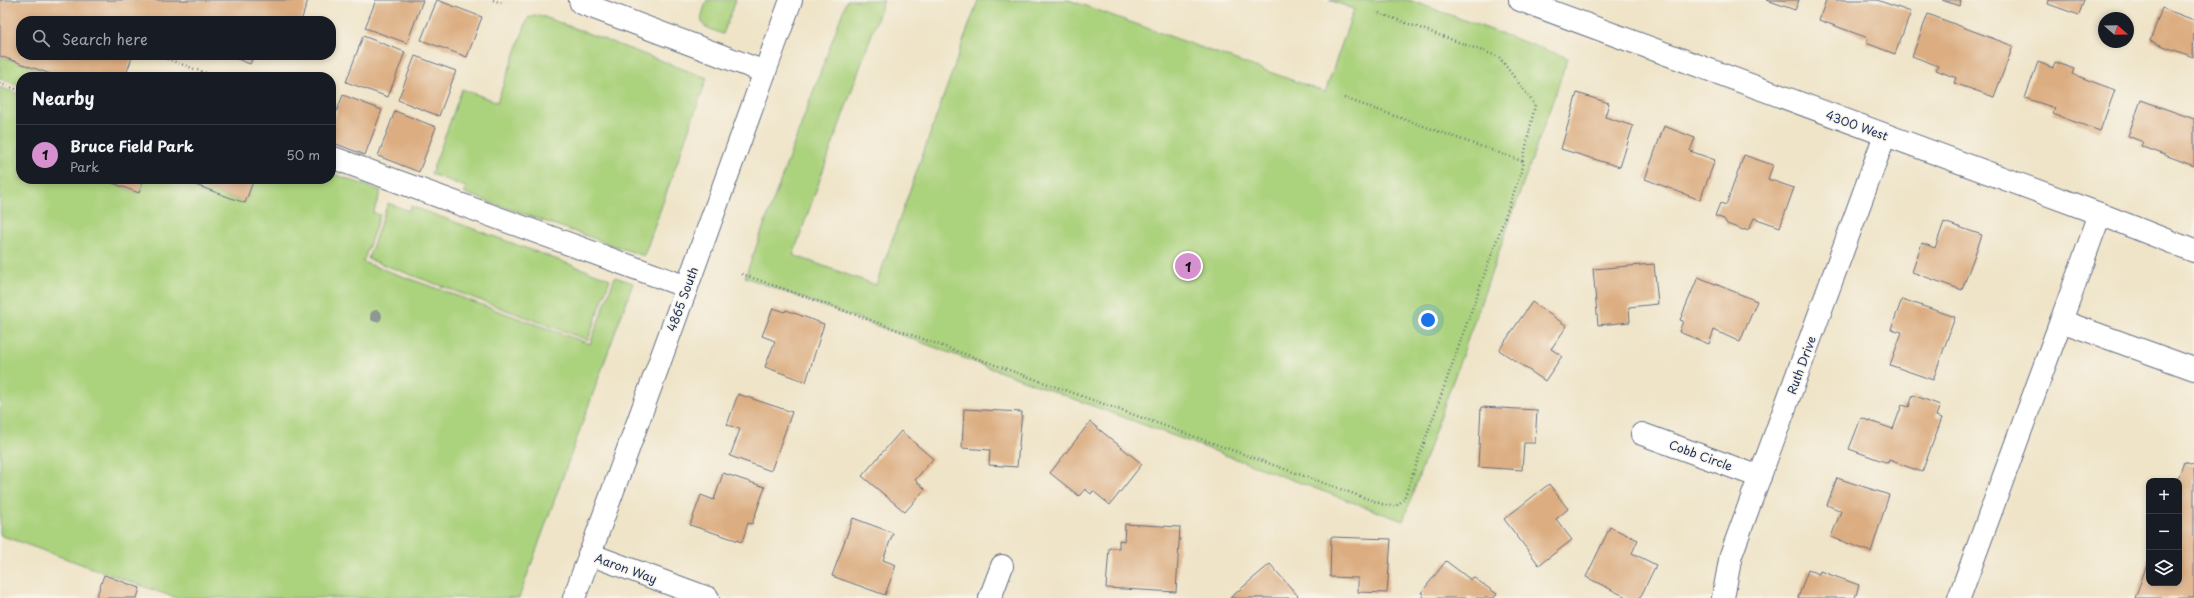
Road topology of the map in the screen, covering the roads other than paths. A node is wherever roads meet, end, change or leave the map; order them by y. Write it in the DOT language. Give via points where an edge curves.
graph roads {
  1 [pos="580,0"];
  2 [pos="791,0"];
  3 [pos="1520,0"];
  4 [pos="765,72"];
  5 [pos="1885,135"];
  6 [pos="336,160"];
  7 [pos="2100,214"];
  8 [pos="2194,251"];
  9 [pos="686,287"];
  10 [pos="2061,321"];
  11 [pos="2194,369"];
  12 [pos="1642,434"];
  13 [pos="1760,477"];
  14 [pos="589,554"];
  15 [pos="1002,566"];
  16 [pos="574,598"];
  17 [pos="708,598"];
  18 [pos="990,598"];
  19 [pos="1723,598"];
  20 [pos="1959,598"];
  1 -- 4 [label="street" via="581,3"];
  2 -- 4 [label="street, 4865 South"];
  3 -- 5 [label="street, 4300 West"];
  4 -- 9 [label="street, 4865 South"];
  5 -- 7 [label="street, 4300 West"];
  5 -- 13 [label="street, Ruth Drive"];
  6 -- 9 [label="street"];
  7 -- 8 [label="street, 4300 West"];
  7 -- 10 [label="street"];
  9 -- 14 [label="street, 4865 South"];
  10 -- 11 [label="street"];
  10 -- 20 [label="street"];
  12 -- 13 [label="street, Cobb Circle"];
  13 -- 19 [label="street, Ruth Drive" via="1731,555"];
  14 -- 16 [label="street, 4865 South"];
  14 -- 17 [label="street, Aaron Way"];
  15 -- 18 [label="street"];
}
